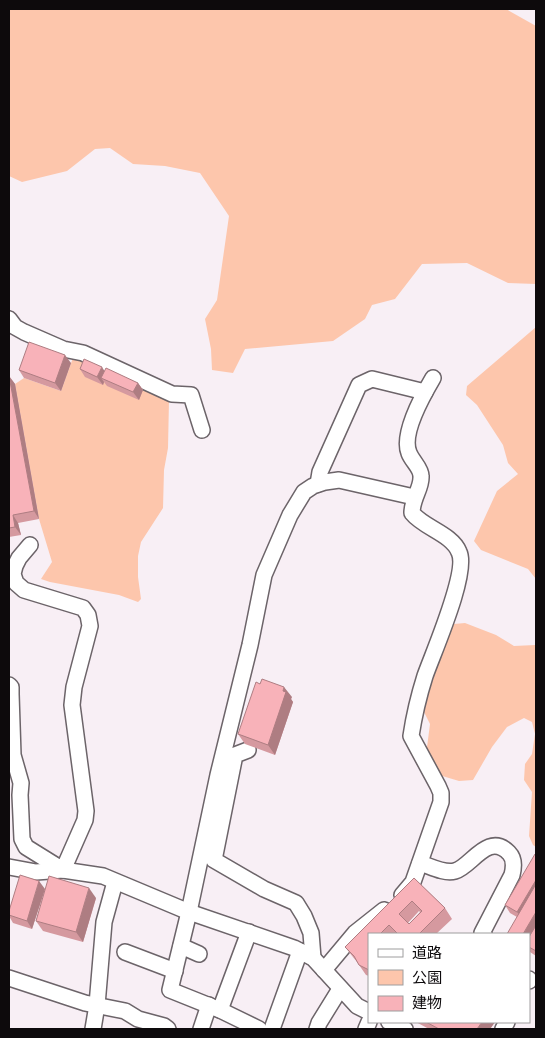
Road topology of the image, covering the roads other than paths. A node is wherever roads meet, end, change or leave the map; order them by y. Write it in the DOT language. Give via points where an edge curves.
graph roads {
  1 [pos="9,319"];
  2 [pos="433,378"];
  3 [pos="425,392"];
  4 [pos="202,430"];
  5 [pos="318,484"];
  6 [pos="414,497"];
  7 [pos="30,545"];
  8 [pos="9,685"];
  9 [pos="248,750"];
  10 [pos="420,864"];
  11 [pos="9,867"];
  12 [pos="63,870"];
  13 [pos="115,882"];
  14 [pos="189,912"];
  15 [pos="249,932"];
  16 [pos="482,933"];
  17 [pos="181,946"];
  18 [pos="125,952"];
  19 [pos="199,954"];
  20 [pos="306,954"];
  21 [pos="324,970"];
  22 [pos="175,971"];
  23 [pos="14,976"];
  24 [pos="340,988"];
  25 [pos="97,1005"];
  26 [pos="215,1008"];
  27 [pos="368,1012"];
  28 [pos="391,1023"];
  29 [pos="93,1029"];
  30 [pos="168,1029"];
  31 [pos="200,1029"];
  32 [pos="259,1029"];
  33 [pos="272,1029"];
  34 [pos="317,1029"];
  35 [pos="405,1029"];
  1 -- 4 [label="street" via="24,332 63,349 84,353 172,394 191,394"];
  2 -- 3 [label="street"];
  3 -- 5 [label="street" via="372,379 359,385 320,472"];
  3 -- 6 [label="street" via="406,444 422,478"];
  5 -- 6 [label="street" via="339,480"];
  5 -- 14 [label="street" via="304,492 290,515 264,575"];
  6 -- 10 [label="street" via="412,513 455,546 460,552 461,563 445,625 425,677 411,736 441,793 441,802"];
  7 -- 12 [label="street" via="15,566 16,583 24,590 83,608 90,626 72,705 86,811"];
  8 -- 12 [label="street" via="13,755 21,783 22,839 26,847"];
  9 -- 20 [label="street" via="235,755 214,860 296,903 311,933"];
  10 -- 16 [label="street" via="455,871 486,848 502,848 508,852 514,868 512,875"];
  10 -- 21 [label="street" via="406,892 355,933"];
  11 -- 12 [label="street" via="36,872"];
  12 -- 13 [label="street" via="94,874"];
  13 -- 14 [label="street"];
  13 -- 25 [label="street" via="104,922"];
  14 -- 15 [label="street"];
  14 -- 17 [label="street"];
  15 -- 20 [label="street"];
  15 -- 26 [label="street"];
  17 -- 19 [label="street"];
  17 -- 22 [label="street"];
  18 -- 22 [label="street"];
  20 -- 21 [label="street"];
  20 -- 33 [label="street"];
  21 -- 24 [label="street"];
  22 -- 26 [label="street" via="170,990"];
  23 -- 25 [label="street" via="65,991"];
  24 -- 27 [label="street" via="356,1006"];
  24 -- 34 [label="street"];
  25 -- 29 [label="street"];
  25 -- 30 [label="street" via="125,1011"];
  26 -- 31 [label="street"];
  26 -- 32 [label="street"];
  28 -- 35 [label="street"];
}
